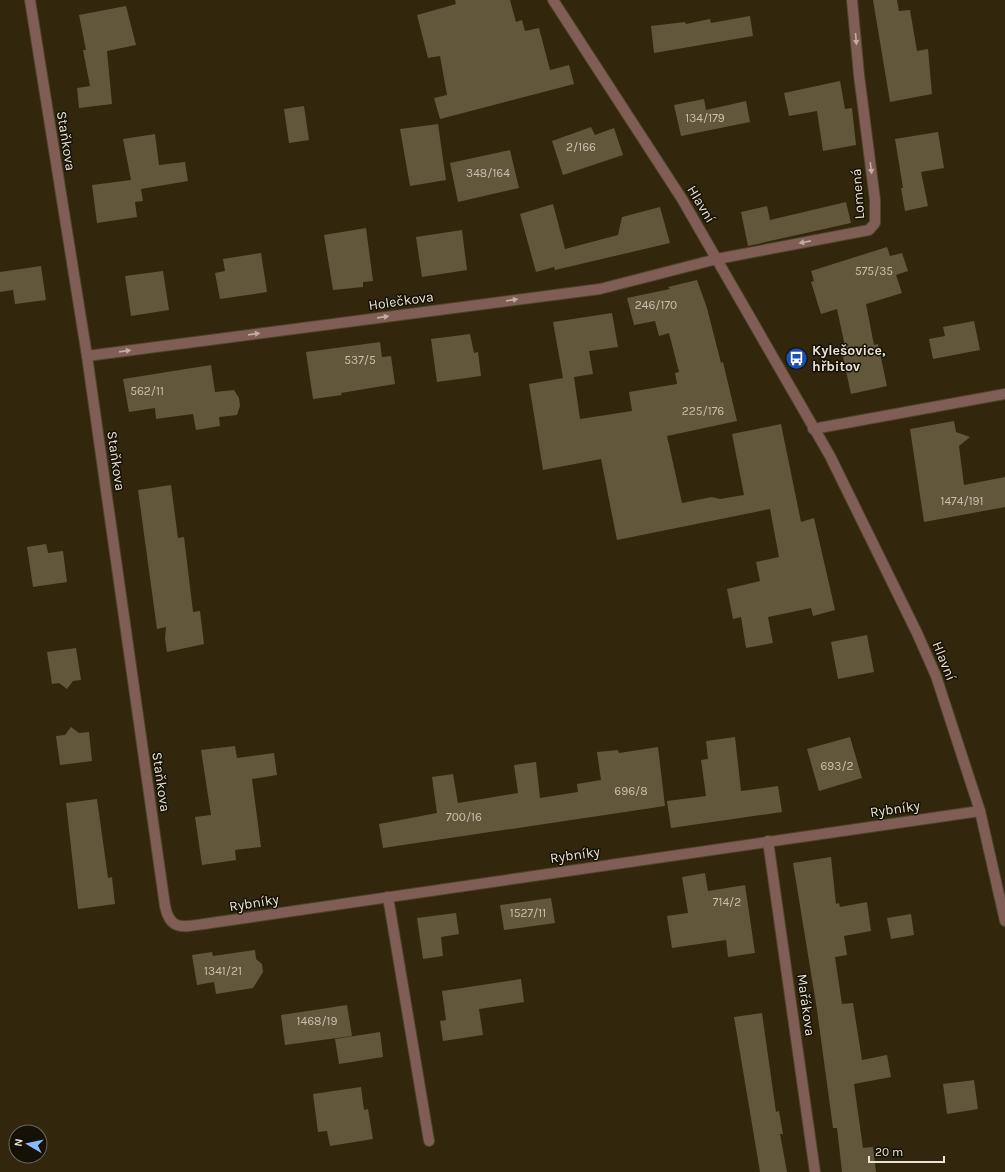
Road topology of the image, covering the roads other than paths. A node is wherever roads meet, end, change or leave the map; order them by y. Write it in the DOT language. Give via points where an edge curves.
graph roads {
  1 [pos="30,0"];
  2 [pos="554,0"];
  3 [pos="852,0"];
  4 [pos="717,259"];
  5 [pos="87,356"];
  6 [pos="1005,394"];
  7 [pos="814,429"];
  8 [pos="980,811"];
  9 [pos="768,841"];
  10 [pos="388,897"];
  11 [pos="1005,921"];
  12 [pos="174,924"];
  13 [pos="430,1141"];
  14 [pos="815,1172"];
  1 -- 5 [label="street, Staňkova"];
  2 -- 4 [label="street, Hlavní" via="682,199"];
  3 -- 4 [label="street, Lomená, one-way" via="875,200 875,223 869,230"];
  5 -- 4 [label="street, Holečkova, one-way" via="600,289"];
  4 -- 7 [label="street, Hlavní"];
  5 -- 12 [label="street, Staňkova" via="165,906 167,916"];
  6 -- 7 [label="street"];
  7 -- 8 [label="street, Hlavní" via="830,456 936,676"];
  8 -- 9 [label="street, Rybníky"];
  8 -- 11 [label="street, Hlavní"];
  9 -- 10 [label="street, Rybníky"];
  9 -- 14 [label="street, Mařákova"];
  10 -- 12 [label="street, Rybníky" via="188,926"];
  10 -- 13 [label="street"];
}
